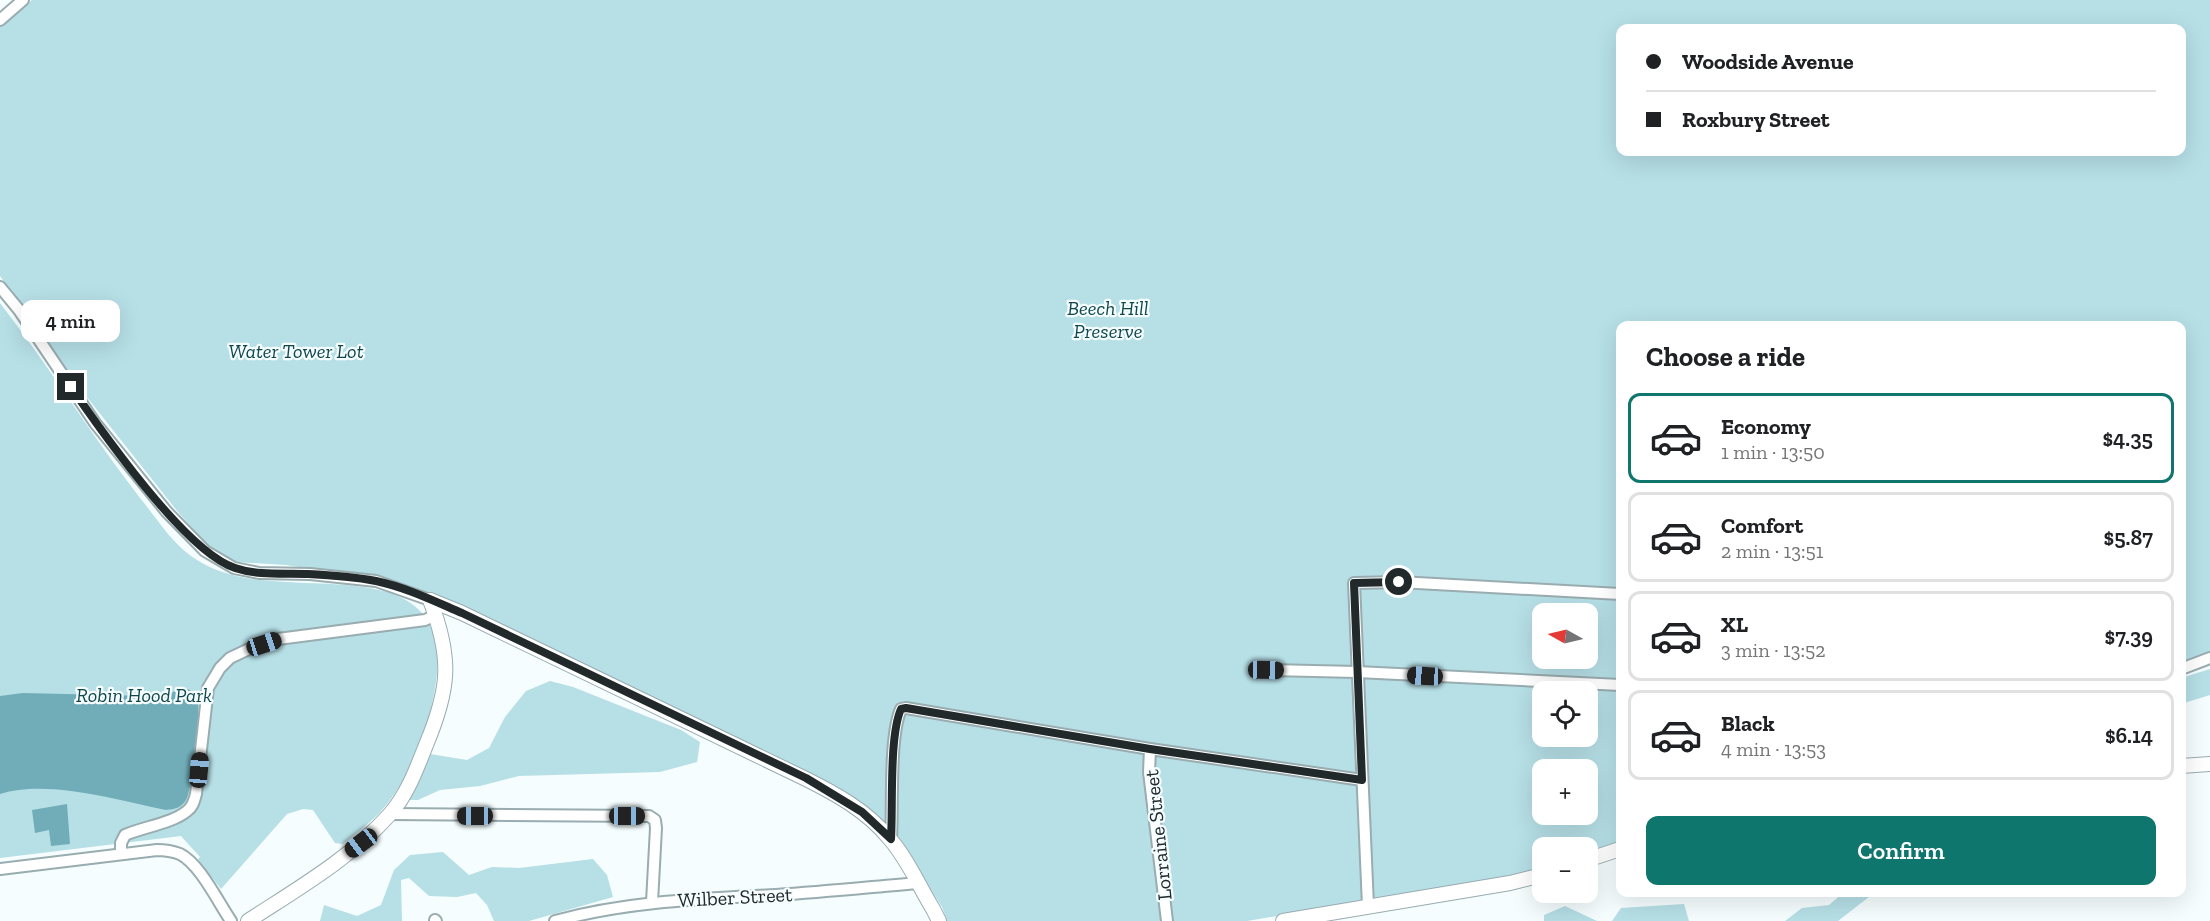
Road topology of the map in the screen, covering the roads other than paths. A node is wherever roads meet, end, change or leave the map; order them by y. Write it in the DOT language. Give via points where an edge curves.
graph roads {
  1 [pos="23,0"];
  2 [pos="0,20"];
  3 [pos="0,287"];
  4 [pos="1616,594"];
  5 [pos="430,600"];
  6 [pos="436,615"];
  7 [pos="2210,658"];
  8 [pos="2186,667"];
  9 [pos="1266,670"];
  10 [pos="1357,672"];
  11 [pos="1616,685"];
  12 [pos="1150,749"];
  13 [pos="2210,764"];
  14 [pos="2186,766"];
  15 [pos="1362,780"];
  16 [pos="391,814"];
  17 [pos="891,839"];
  18 [pos="1616,850"];
  19 [pos="122,853"];
  20 [pos="1598,856"];
  21 [pos="0,868"];
  22 [pos="1532,878"];
  23 [pos="918,883"];
  24 [pos="652,902"];
  25 [pos="1368,906"];
  26 [pos="231,921"];
  27 [pos="248,921"];
  28 [pos="555,921"];
  29 [pos="939,921"];
  30 [pos="1167,921"];
  31 [pos="1283,921"];
  1 -- 2 [label="street"];
  3 -- 5 [label="street" via="95,423 166,511 205,551 234,568 376,581"];
  4 -- 10 [label="street" via="1354,583"];
  5 -- 6 [label="street"];
  5 -- 17 [label="street" via="806,778 862,812"];
  6 -- 16 [label="street" via="446,656 445,690 418,766"];
  6 -- 19 [label="street" via="425,620 278,639 230,658 208,688 193,804 188,811 125,835"];
  7 -- 8 [label="street"];
  9 -- 10 [label="street"];
  10 -- 11 [label="street"];
  10 -- 15 [label="street"];
  12 -- 15 [label="street"];
  12 -- 17 [label="street" via="901,709 894,750"];
  12 -- 30 [label="street, Lorraine Street" via="1149,772"];
  13 -- 14 [label="street"];
  15 -- 25 [label="street"];
  16 -- 24 [label="street" via="649,816 655,820 656,831"];
  16 -- 27 [label="street" via="343,857"];
  17 -- 23 [label="street"];
  18 -- 20 [label="street"];
  19 -- 21 [label="street"];
  19 -- 26 [label="street" via="171,851 186,858"];
  22 -- 25 [label="street"];
  23 -- 24 [label="street, Wilber Street"];
  23 -- 29 [label="street"];
  24 -- 28 [label="street, Wilber Street"];
  25 -- 31 [label="street"];
}
